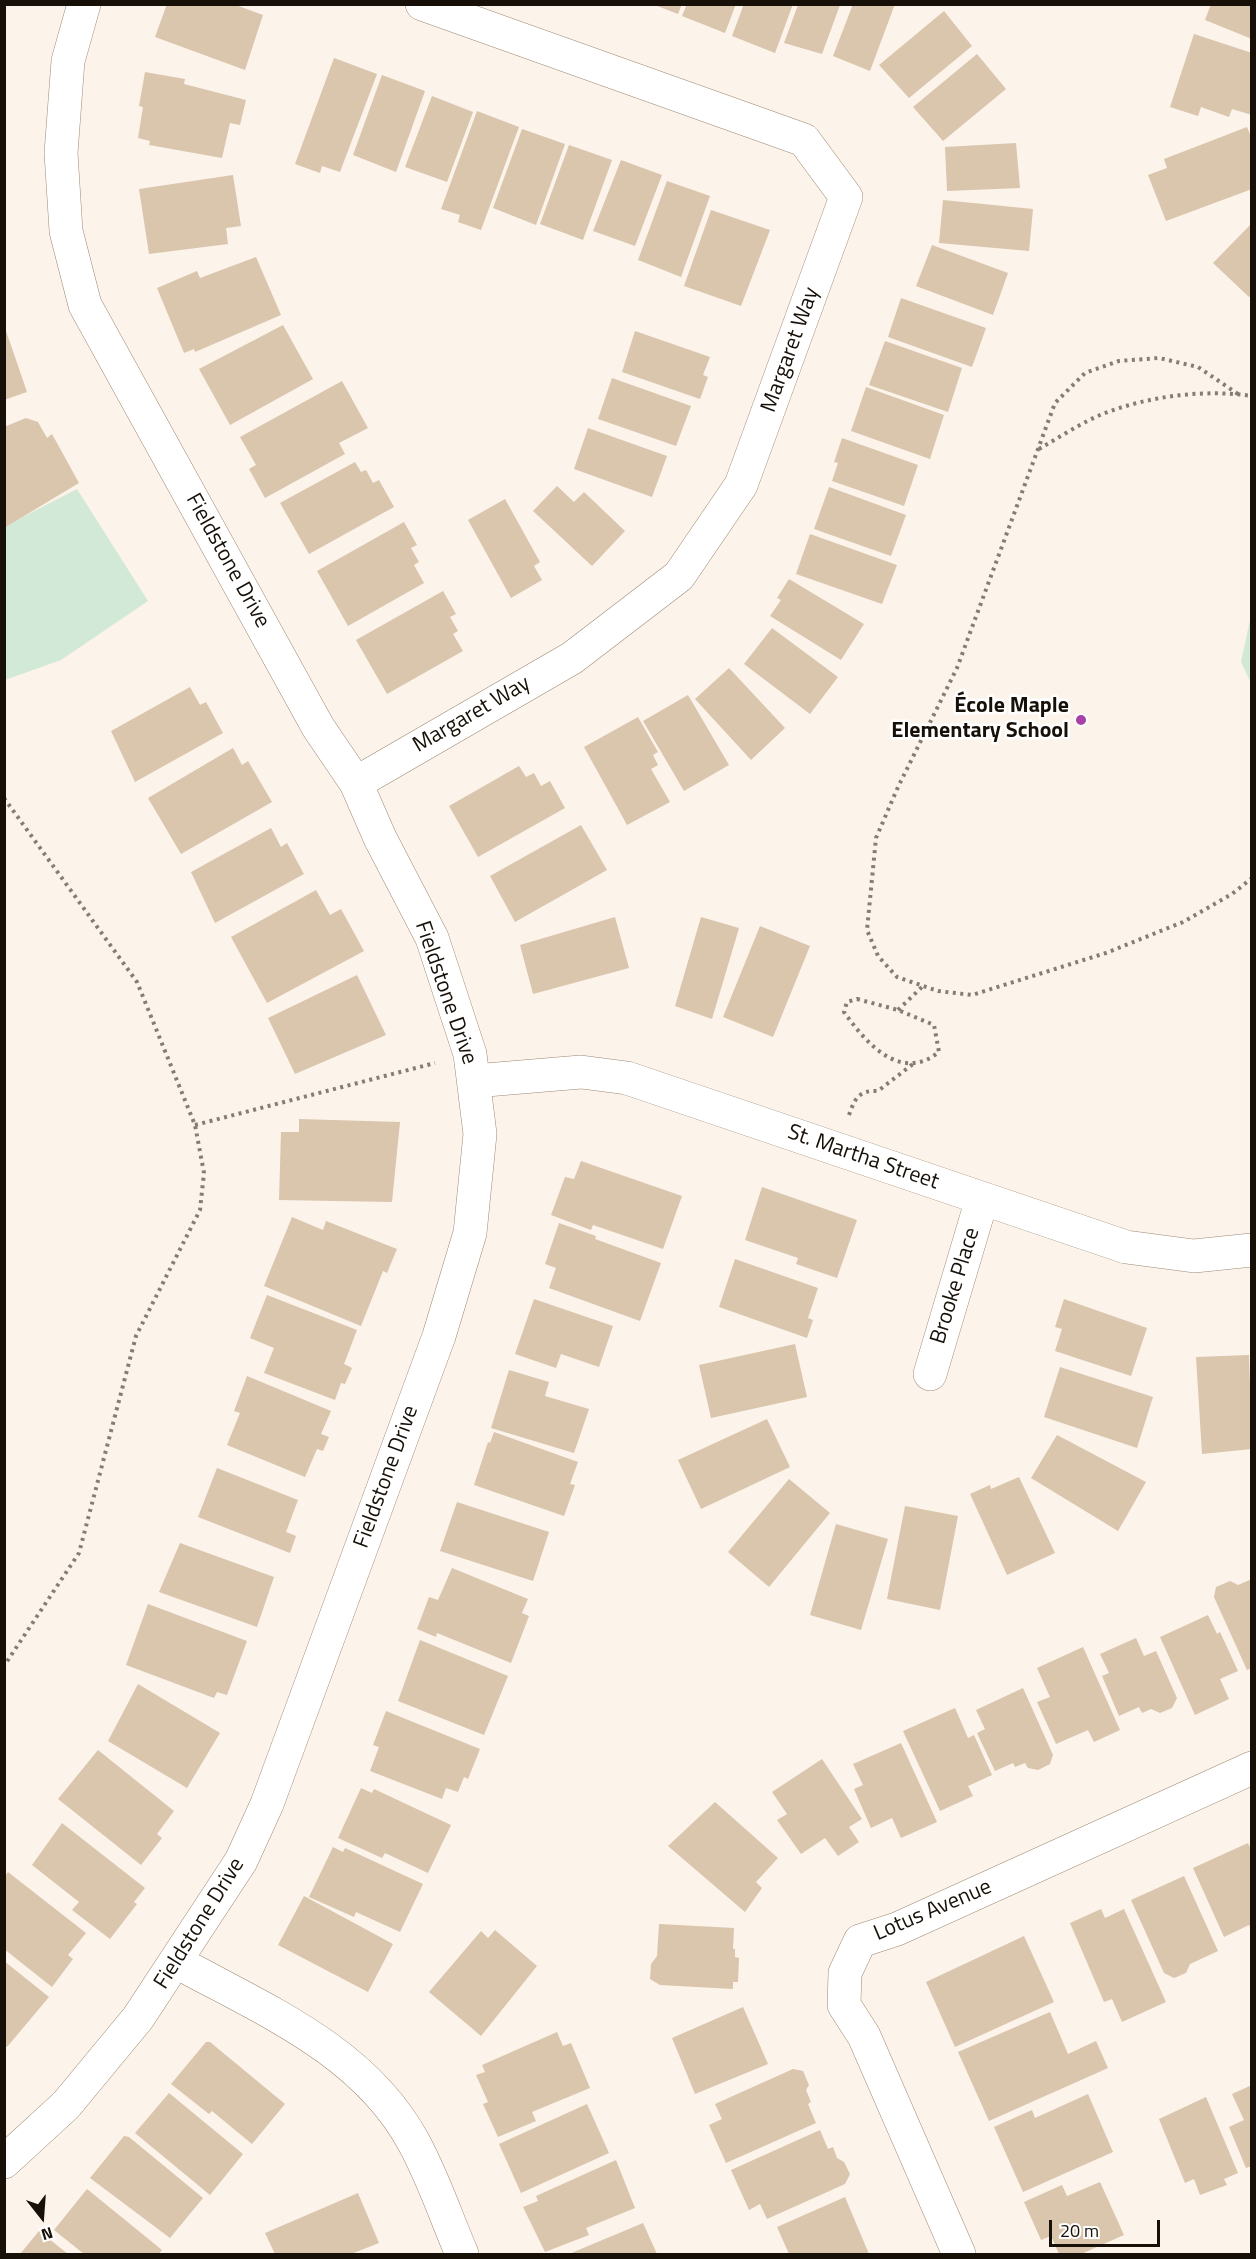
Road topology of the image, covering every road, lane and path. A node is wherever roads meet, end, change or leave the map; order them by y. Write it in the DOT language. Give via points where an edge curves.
graph roads {
  1 [pos="84,4"];
  2 [pos="422,4"];
  3 [pos="1238,394"];
  4 [pos="1251,396"];
  5 [pos="1038,449"];
  6 [pos="356,783"];
  7 [pos="4,798"];
  8 [pos="1251,878"];
  9 [pos="923,986"];
  10 [pos="898,1010"];
  11 [pos="913,1064"];
  12 [pos="472,1068"];
  13 [pos="847,1122"];
  14 [pos="195,1125"];
  15 [pos="982,1198"];
  16 [pos="1251,1250"];
  17 [pos="930,1374"];
  18 [pos="4,1666"];
  19 [pos="1251,1768"];
  20 [pos="177,1962"];
  21 [pos="4,2162"];
  22 [pos="462,2254"];
  23 [pos="958,2254"];
  1 -- 6 [label="street, Fieldstone Drive" via="68,62 61,153 66,231 85,305 318,727"];
  2 -- 6 [label="street, Margaret Way" via="804,140 846,196 741,485 679,576 572,658"];
  3 -- 4 [label="path"];
  3 -- 5 [label="path" via="1161,397 1104,414"];
  3 -- 5 [label="path" via="1198,368 1159,358 1119,361 1085,373 1056,403"];
  5 -- 9 [label="path" via="957,668 876,838 867,930 878,956 897,977"];
  6 -- 12 [label="street, Fieldstone Drive" via="432,938"];
  7 -- 14 [label="path" via="136,982"];
  8 -- 9 [label="path" via="1232,894 1183,922 1106,953 972,995 938,992"];
  9 -- 10 [label="path"];
  10 -- 11 [label="path" via="934,1025 939,1052 927,1062"];
  10 -- 11 [label="path" via="857,999 847,1002 844,1012 860,1035 890,1058"];
  11 -- 13 [label="path" via="878,1091 865,1091 855,1098"];
  12 -- 14 [label="path"];
  12 -- 15 [label="street, St. Martha Street" via="581,1072 627,1078"];
  12 -- 20 [label="street, Fieldstone Drive" via="480,1134 470,1233 439,1336 267,1804 241,1861"];
  14 -- 18 [label="path" via="204,1173 200,1210 136,1336 79,1552"];
  15 -- 16 [label="street, St. Martha Street" via="1126,1247 1194,1256"];
  15 -- 17 [label="street, Brooke Place"];
  19 -- 23 [label="street, Lotus Avenue" via="897,1929 860,1941 845,1973 844,2005 864,2036"];
  20 -- 21 [label="street, Fieldstone Drive" via="138,2018 66,2105"];
  20 -- 22 [label="street" via="320,2041 357,2069 388,2104 413,2142"];
}
